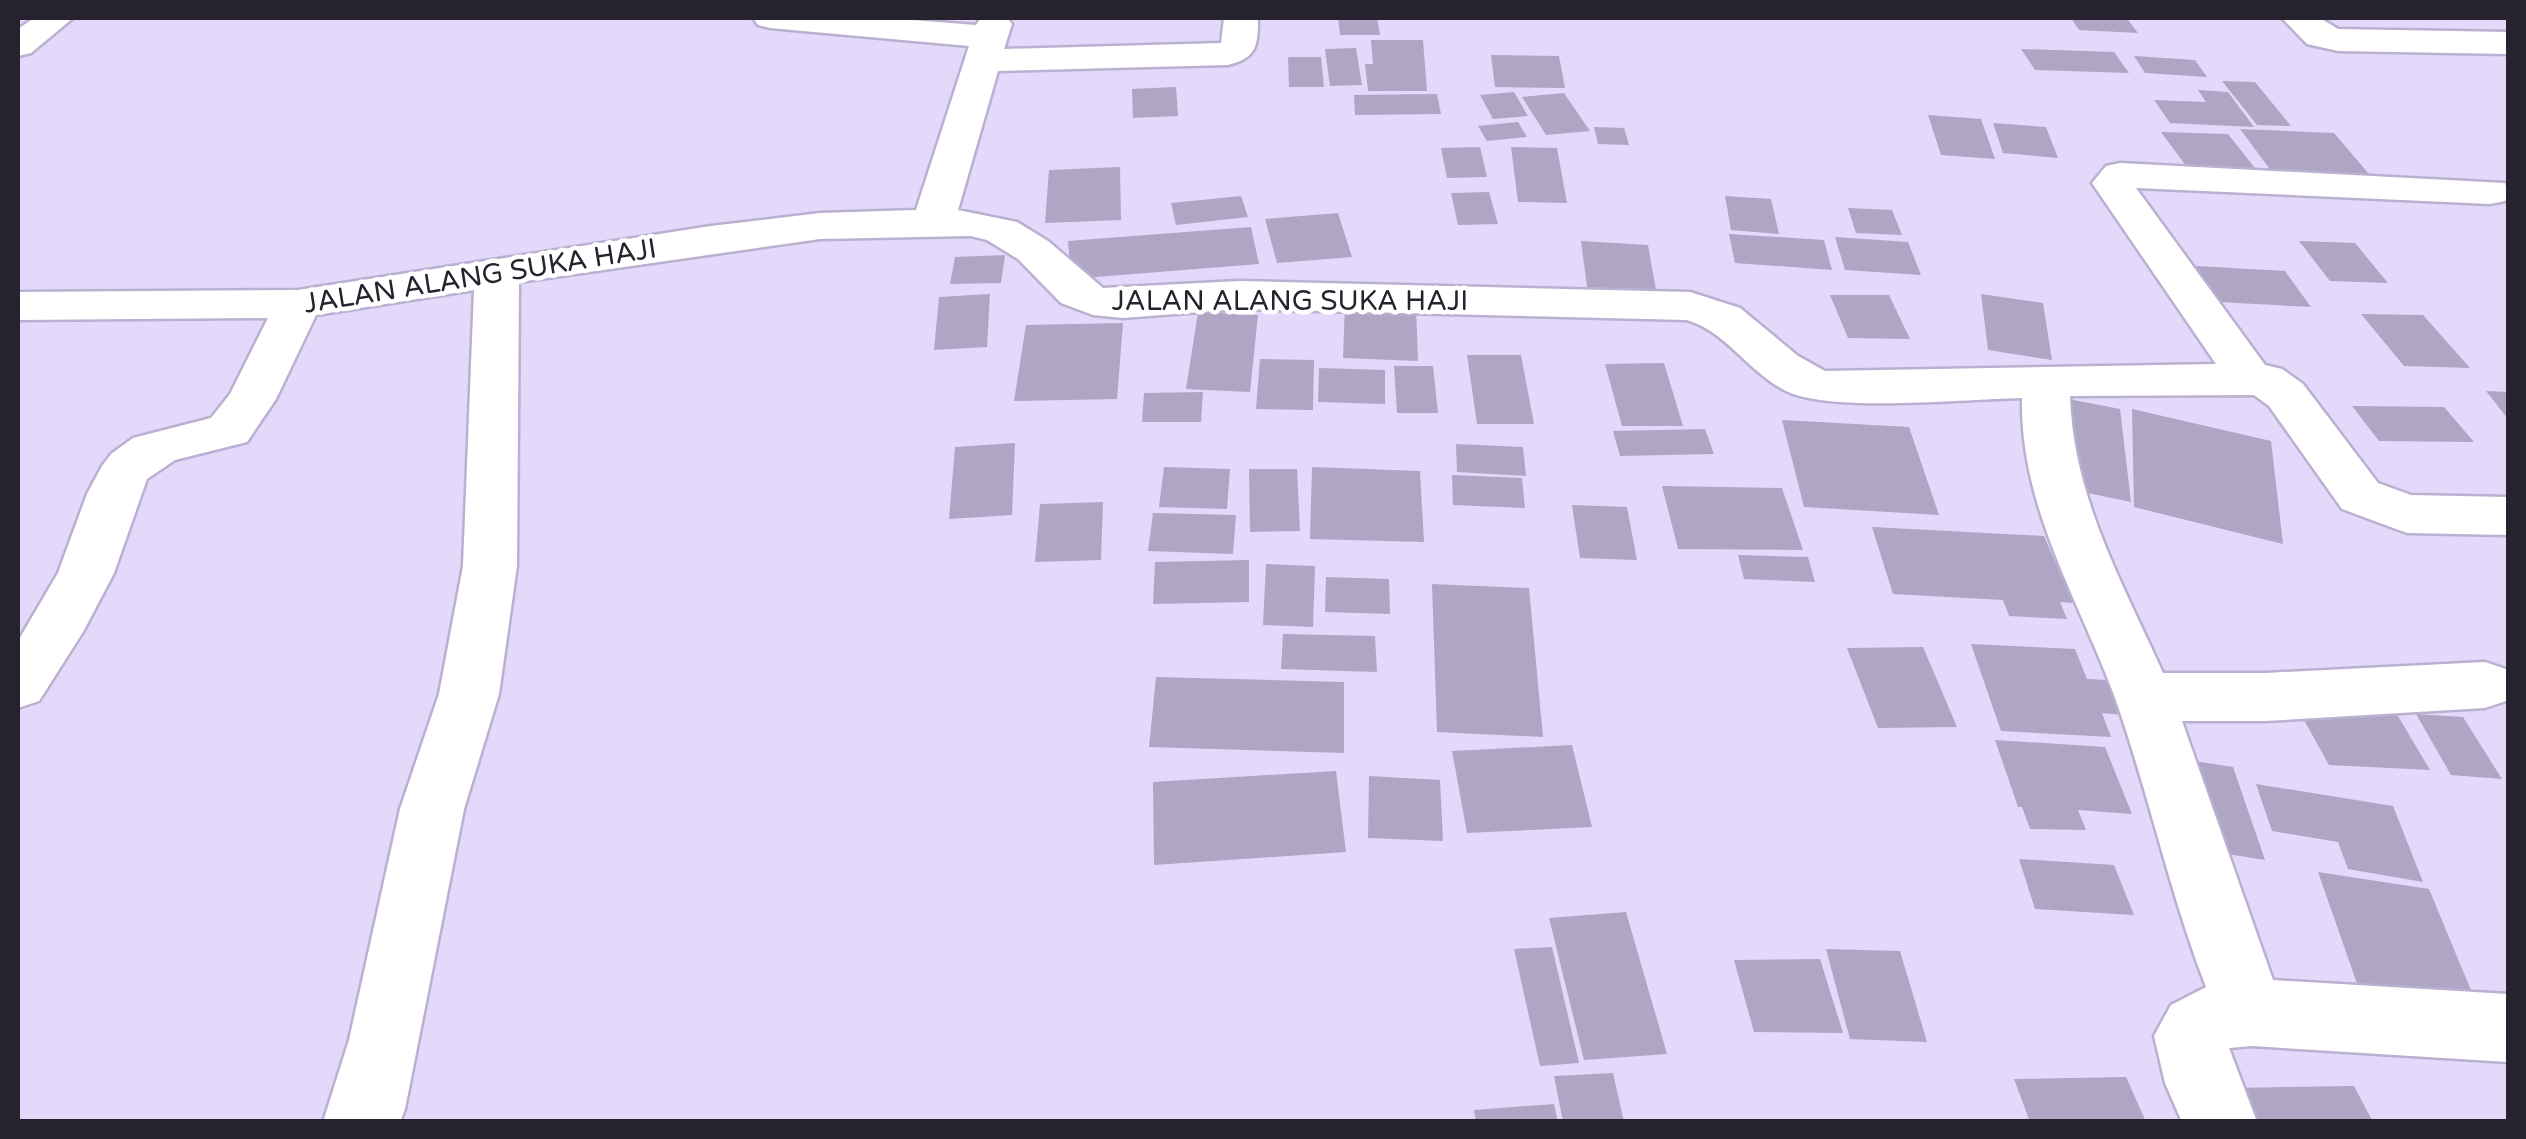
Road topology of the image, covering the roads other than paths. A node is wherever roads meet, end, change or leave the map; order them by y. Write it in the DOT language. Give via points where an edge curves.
graph roads {
  1 [pos="56,18"];
  2 [pos="770,18"];
  3 [pos="1240,18"];
  4 [pos="2299,18"];
  5 [pos="990,38"];
  6 [pos="2508,43"];
  7 [pos="18,45"];
  8 [pos="2490,192"];
  9 [pos="933,222"];
  10 [pos="497,273"];
  11 [pos="298,304"];
  12 [pos="18,306"];
  13 [pos="2250,378"];
  14 [pos="2046,384"];
  15 [pos="2508,516"];
  16 [pos="18,685"];
  17 [pos="2485,685"];
  18 [pos="2144,696"];
  19 [pos="2252,1012"];
  20 [pos="2508,1028"];
  21 [pos="360,1122"];
  22 [pos="2220,1122"];
  1 -- 7 [label="street"];
  2 -- 5 [label="street"];
  3 -- 5 [label="street" via="1239,49 1228,54"];
  4 -- 6 [label="street" via="2320,36 2338,40"];
  5 -- 9 [label="street"];
  8 -- 13 [label="street" via="2120,175 2112,184"];
  9 -- 10 [label="street, JALAN ALANG SUKA HAJI" via="712,238"];
  9 -- 14 [label="street, JALAN ALANG SUKA HAJI" via="973,222 1002,231 1093,301 1239,295 1690,306 1725,318 1772,363 1820,387"];
  10 -- 11 [label="street, JALAN ALANG SUKA HAJI"];
  10 -- 21 [label="street" via="490,566 470,694 432,809 385,1040"];
  11 -- 12 [label="street, JALAN ALANG SUKA HAJI"];
  11 -- 16 [label="street" via="252,400 229,430 154,449 123,472 88,570"];
  13 -- 14 [label="street, JALAN ALANG SUKA HAJI"];
  13 -- 15 [label="street" via="2286,395 2360,496 2407,514"];
  14 -- 18 [label="street" via="2050,449 2081,562"];
  17 -- 18 [label="street" via="2265,698"];
  18 -- 19 [label="street" via="2214,920"];
  19 -- 20 [label="street"];
  19 -- 22 [label="street" via="2201,1021 2190,1036"];
}
